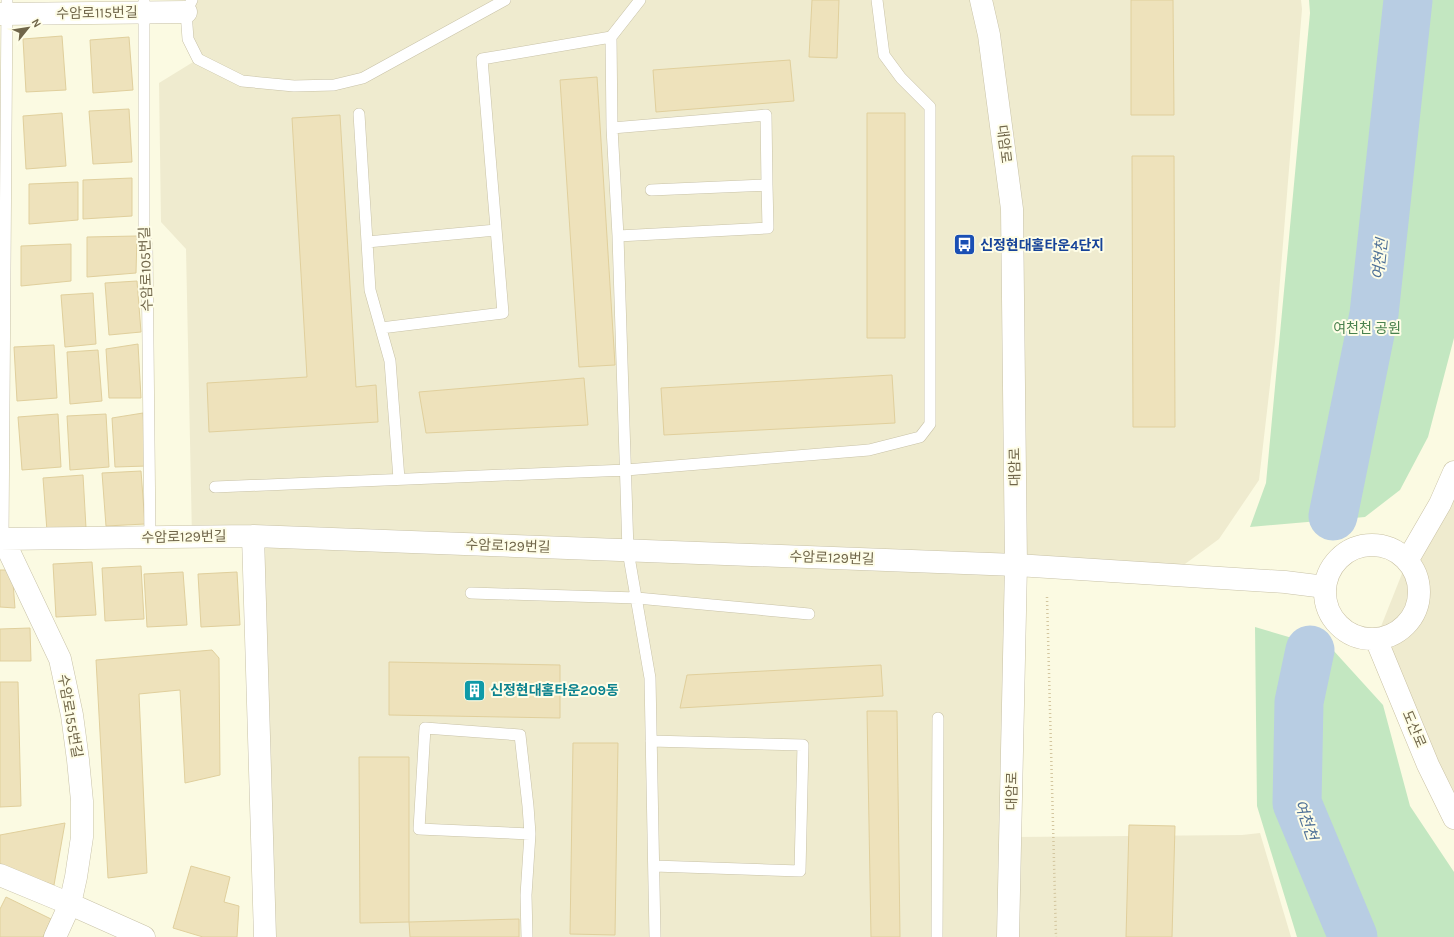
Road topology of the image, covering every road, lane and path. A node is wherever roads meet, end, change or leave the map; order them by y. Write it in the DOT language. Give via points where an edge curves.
graph roads {
  1 [pos="505,0"];
  2 [pos="640,0"];
  3 [pos="877,0"];
  4 [pos="981,0"];
  5 [pos="144,6"];
  6 [pos="189,6"];
  7 [pos="5,9"];
  8 [pos="611,37"];
  9 [pos="359,114"];
  10 [pos="612,128"];
  11 [pos="767,185"];
  12 [pos="652,190"];
  13 [pos="496,230"];
  14 [pos="618,236"];
  15 [pos="367,242"];
  16 [pos="381,328"];
  17 [pos="626,470"];
  18 [pos="1454,472"];
  19 [pos="399,479"];
  20 [pos="215,487"];
  21 [pos="253,536"];
  22 [pos="150,538"];
  23 [pos="1,539"];
  24 [pos="628,551"];
  25 [pos="1407,561"];
  26 [pos="1016,565"];
  27 [pos="1325,587"];
  28 [pos="471,593"];
  29 [pos="1047,597"];
  30 [pos="636,598"];
  31 [pos="809,614"];
  32 [pos="1376,639"];
  33 [pos="938,718"];
  34 [pos="651,741"];
  35 [pos="1454,818"];
  36 [pos="530,834"];
  37 [pos="654,866"];
  38 [pos="0,875"];
  39 [pos="70,904"];
  40 [pos="55,937"];
  41 [pos="144,937"];
  42 [pos="265,937"];
  43 [pos="527,937"];
  44 [pos="655,937"];
  45 [pos="937,937"];
  46 [pos="1008,937"];
  47 [pos="1056,937"];
  1 -- 6 [label="lane" via="363,78 334,85 294,86 242,81 198,59 188,39"];
  2 -- 8 [label="lane"];
  3 -- 17 [label="lane" via="884,54 901,78 930,107 930,424 920,436 869,450"];
  4 -- 26 [label="street, 대암로" via="990,35 1012,209"];
  5 -- 6 [label="street, 수암로115번길"];
  5 -- 7 [label="street, 수암로115번길"];
  5 -- 22 [label="lane, 수암로105번길" via="144,234 147,246"];
  7 -- 23 [label="lane, 수암로115번길"];
  8 -- 10 [label="lane"];
  8 -- 13 [label="lane" via="482,59"];
  9 -- 15 [label="lane"];
  10 -- 11 [label="lane" via="766,115"];
  10 -- 14 [label="lane"];
  11 -- 12 [label="lane"];
  11 -- 14 [label="lane" via="768,228"];
  13 -- 15 [label="lane"];
  13 -- 16 [label="lane" via="502,312"];
  14 -- 17 [label="lane"];
  15 -- 16 [label="lane" via="370,290"];
  16 -- 19 [label="lane" via="390,361"];
  17 -- 19 [label="lane"];
  17 -- 24 [label="lane"];
  18 -- 25 [label="street" via="1440,504"];
  19 -- 20 [label="lane"];
  21 -- 22 [label="street, 수암로129번길"];
  21 -- 24 [label="street, 수암로129번길"];
  21 -- 42 [label="street"];
  22 -- 23 [label="street, 수암로129번길"];
  23 -- 39 [label="street, 수암로155번길" via="60,659 72,715 82,801 82,837"];
  24 -- 26 [label="street, 수암로129번길"];
  24 -- 30 [label="lane"];
  25 -- 27 [label="street" via="1397,552 1381,546 1364,546 1345,553 1329,571"];
  25 -- 32 [label="street" via="1415,574 1418,593 1412,616 1407,624 1394,634"];
  26 -- 27 [label="street, 수암로129번길" via="1285,582"];
  26 -- 46 [label="street, 대암로"];
  27 -- 32 [label="street" via="1326,604 1341,628 1359,638"];
  28 -- 30 [label="lane"];
  29 -- 47 [label="path"];
  30 -- 31 [label="lane"];
  30 -- 34 [label="lane" via="650,678"];
  32 -- 35 [label="street, 도산로" via="1428,765"];
  33 -- 45 [label="lane"];
  34 -- 37 [label="lane"];
  34 -- 37 [label="lane" via="803,745 800,871"];
  36 -- 36 [label="lane" via="520,735 425,728 419,829"];
  36 -- 43 [label="lane" via="526,895"];
  37 -- 44 [label="lane"];
  38 -- 39 [label="street"];
  39 -- 40 [label="street, 수암로155번길"];
  39 -- 41 [label="street"];
}
